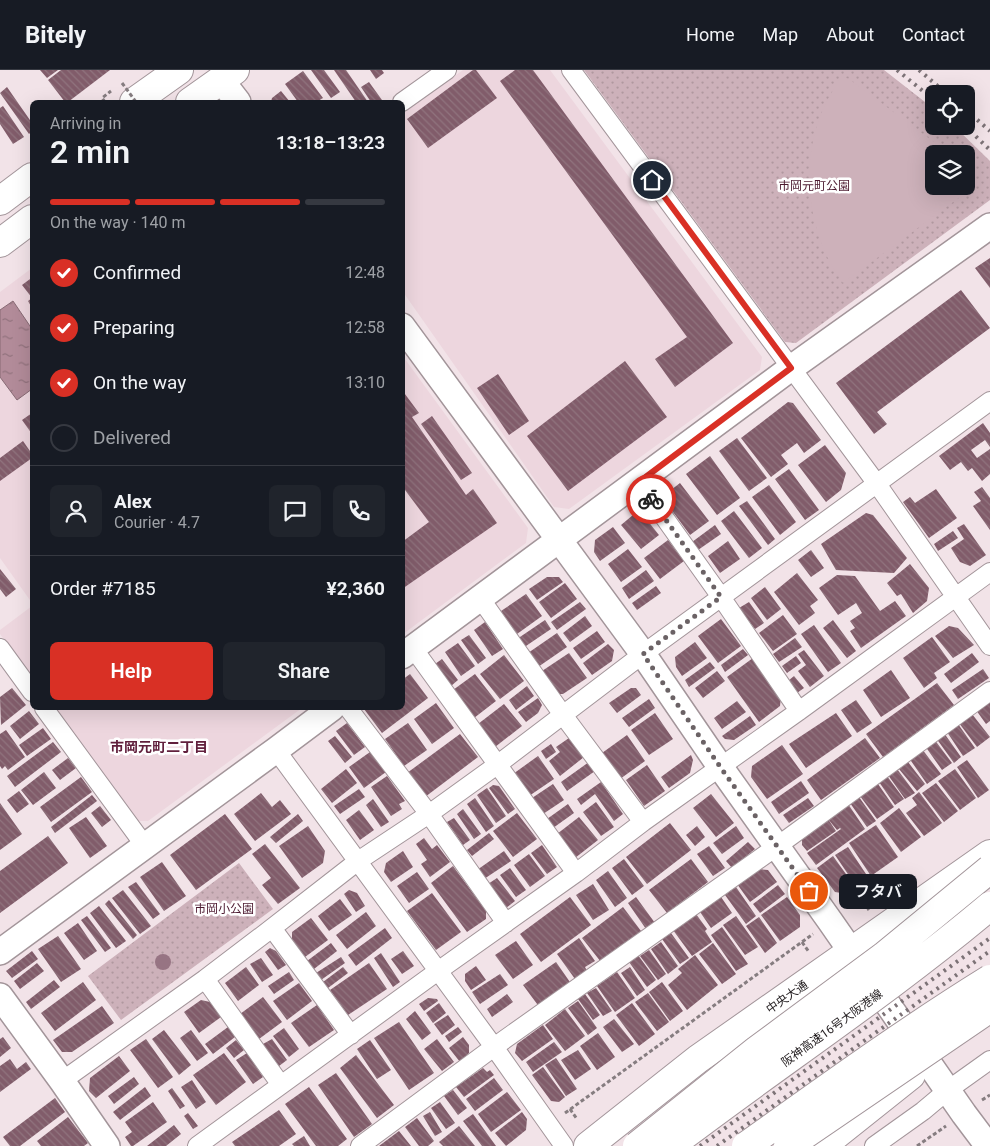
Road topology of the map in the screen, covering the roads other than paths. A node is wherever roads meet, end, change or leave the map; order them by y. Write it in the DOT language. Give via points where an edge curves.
graph roads {
  1 [pos="447,70"];
  2 [pos="571,70"];
  3 [pos="163,74"];
  4 [pos="228,75"];
  5 [pos="131,96"];
  6 [pos="193,100"];
  7 [pos="237,100"];
  8 [pos="405,100"];
  9 [pos="30,178"];
  10 [pos="0,200"];
  11 [pos="30,220"];
  12 [pos="990,226"];
  13 [pos="0,243"];
  14 [pos="405,330"];
  15 [pos="791,368"];
  16 [pos="990,401"];
  17 [pos="639,482"];
  18 [pos="877,484"];
  19 [pos="560,540"];
  20 [pos="990,572"];
  21 [pos="956,596"];
  22 [pos="721,597"];
  23 [pos="480,598"];
  24 [pos="990,646"];
  25 [pos="0,648"];
  26 [pos="408,652"];
  27 [pos="643,654"];
  28 [pos="30,689"];
  29 [pos="990,691"];
  30 [pos="45,710"];
  31 [pos="329,710"];
  32 [pos="350,710"];
  33 [pos="799,711"];
  34 [pos="563,714"];
  35 [pos="276,750"];
  36 [pos="497,765"];
  37 [pos="721,768"];
  38 [pos="429,814"];
  39 [pos="643,822"];
  40 [pos="145,846"];
  41 [pos="776,847"];
  42 [pos="990,854"];
  43 [pos="358,860"];
  44 [pos="990,869"];
  45 [pos="576,874"];
  46 [pos="990,906"];
  47 [pos="506,923"];
  48 [pos="272,928"];
  49 [pos="0,952"];
  50 [pos="852,952"];
  51 [pos="438,971"];
  52 [pos="205,979"];
  53 [pos="990,979"];
  54 [pos="0,996"];
  55 [pos="990,1008"];
  56 [pos="990,1022"];
  57 [pos="351,1035"];
  58 [pos="494,1047"];
  59 [pos="990,1060"];
  60 [pos="928,1062"];
  61 [pos="62,1081"];
  62 [pos="281,1086"];
  63 [pos="948,1090"];
  64 [pos="105,1145"];
  65 [pos="197,1146"];
  66 [pos="360,1146"];
  67 [pos="564,1146"];
  68 [pos="588,1146"];
  69 [pos="637,1146"];
  70 [pos="670,1146"];
  71 [pos="746,1146"];
  72 [pos="788,1146"];
  73 [pos="822,1146"];
  74 [pos="874,1146"];
  75 [pos="988,1146"];
  1 -- 8 [label="street"];
  2 -- 15 [label="street"];
  3 -- 5 [label="main road"];
  4 -- 6 [label="main road"];
  4 -- 7 [label="street"];
  9 -- 10 [label="main road"];
  11 -- 13 [label="main road"];
  12 -- 15 [label="street"];
  14 -- 19 [label="street"];
  15 -- 17 [label="street"];
  15 -- 18 [label="street"];
  16 -- 18 [label="street"];
  17 -- 19 [label="street"];
  17 -- 22 [label="street"];
  18 -- 21 [label="street"];
  18 -- 22 [label="street"];
  19 -- 23 [label="street"];
  19 -- 27 [label="street"];
  20 -- 21 [label="street"];
  21 -- 24 [label="street"];
  21 -- 33 [label="street"];
  22 -- 27 [label="street"];
  22 -- 33 [label="street"];
  23 -- 26 [label="street"];
  23 -- 34 [label="street"];
  25 -- 28 [label="street"];
  26 -- 36 [label="street"];
  27 -- 34 [label="street"];
  27 -- 37 [label="street"];
  29 -- 41 [label="street"];
  30 -- 40 [label="street"];
  31 -- 35 [label="street"];
  32 -- 38 [label="street"];
  33 -- 37 [label="street"];
  34 -- 36 [label="street"];
  34 -- 39 [label="street"];
  35 -- 40 [label="street"];
  35 -- 43 [label="street"];
  36 -- 38 [label="street"];
  36 -- 45 [label="street"];
  37 -- 39 [label="street"];
  37 -- 41 [label="street"];
  38 -- 43 [label="street"];
  38 -- 47 [label="street"];
  39 -- 45 [label="street"];
  40 -- 49 [label="street"];
  41 -- 50 [label="street"];
  41 -- 58 [label="street"];
  42 -- 50 [label="main road, 中央大通"];
  43 -- 48 [label="street"];
  43 -- 51 [label="street"];
  44 -- 69 [label="main road, bridge" via="884,956 757,1050"];
  45 -- 47 [label="street"];
  46 -- 70 [label="main road, 阪神高速16号大阪港線, bridge" via="906,974"];
  47 -- 51 [label="street"];
  48 -- 52 [label="street"];
  48 -- 57 [label="street"];
  50 -- 60 [label="street"];
  50 -- 68 [label="main road, 中央大通" via="698,1059"];
  51 -- 57 [label="street"];
  51 -- 58 [label="street"];
  52 -- 61 [label="street"];
  52 -- 62 [label="street"];
  53 -- 71 [label="main road, bridge"];
  54 -- 61 [label="street"];
  55 -- 72 [label="main road, bridge"];
  56 -- 60 [label="main road"];
  57 -- 62 [label="street"];
  58 -- 66 [label="street"];
  58 -- 67 [label="street"];
  59 -- 63 [label="street"];
  60 -- 63 [label="street"];
  60 -- 73 [label="main road"];
  61 -- 64 [label="street"];
  62 -- 65 [label="street"];
  63 -- 74 [label="street"];
  63 -- 75 [label="street"];
}
